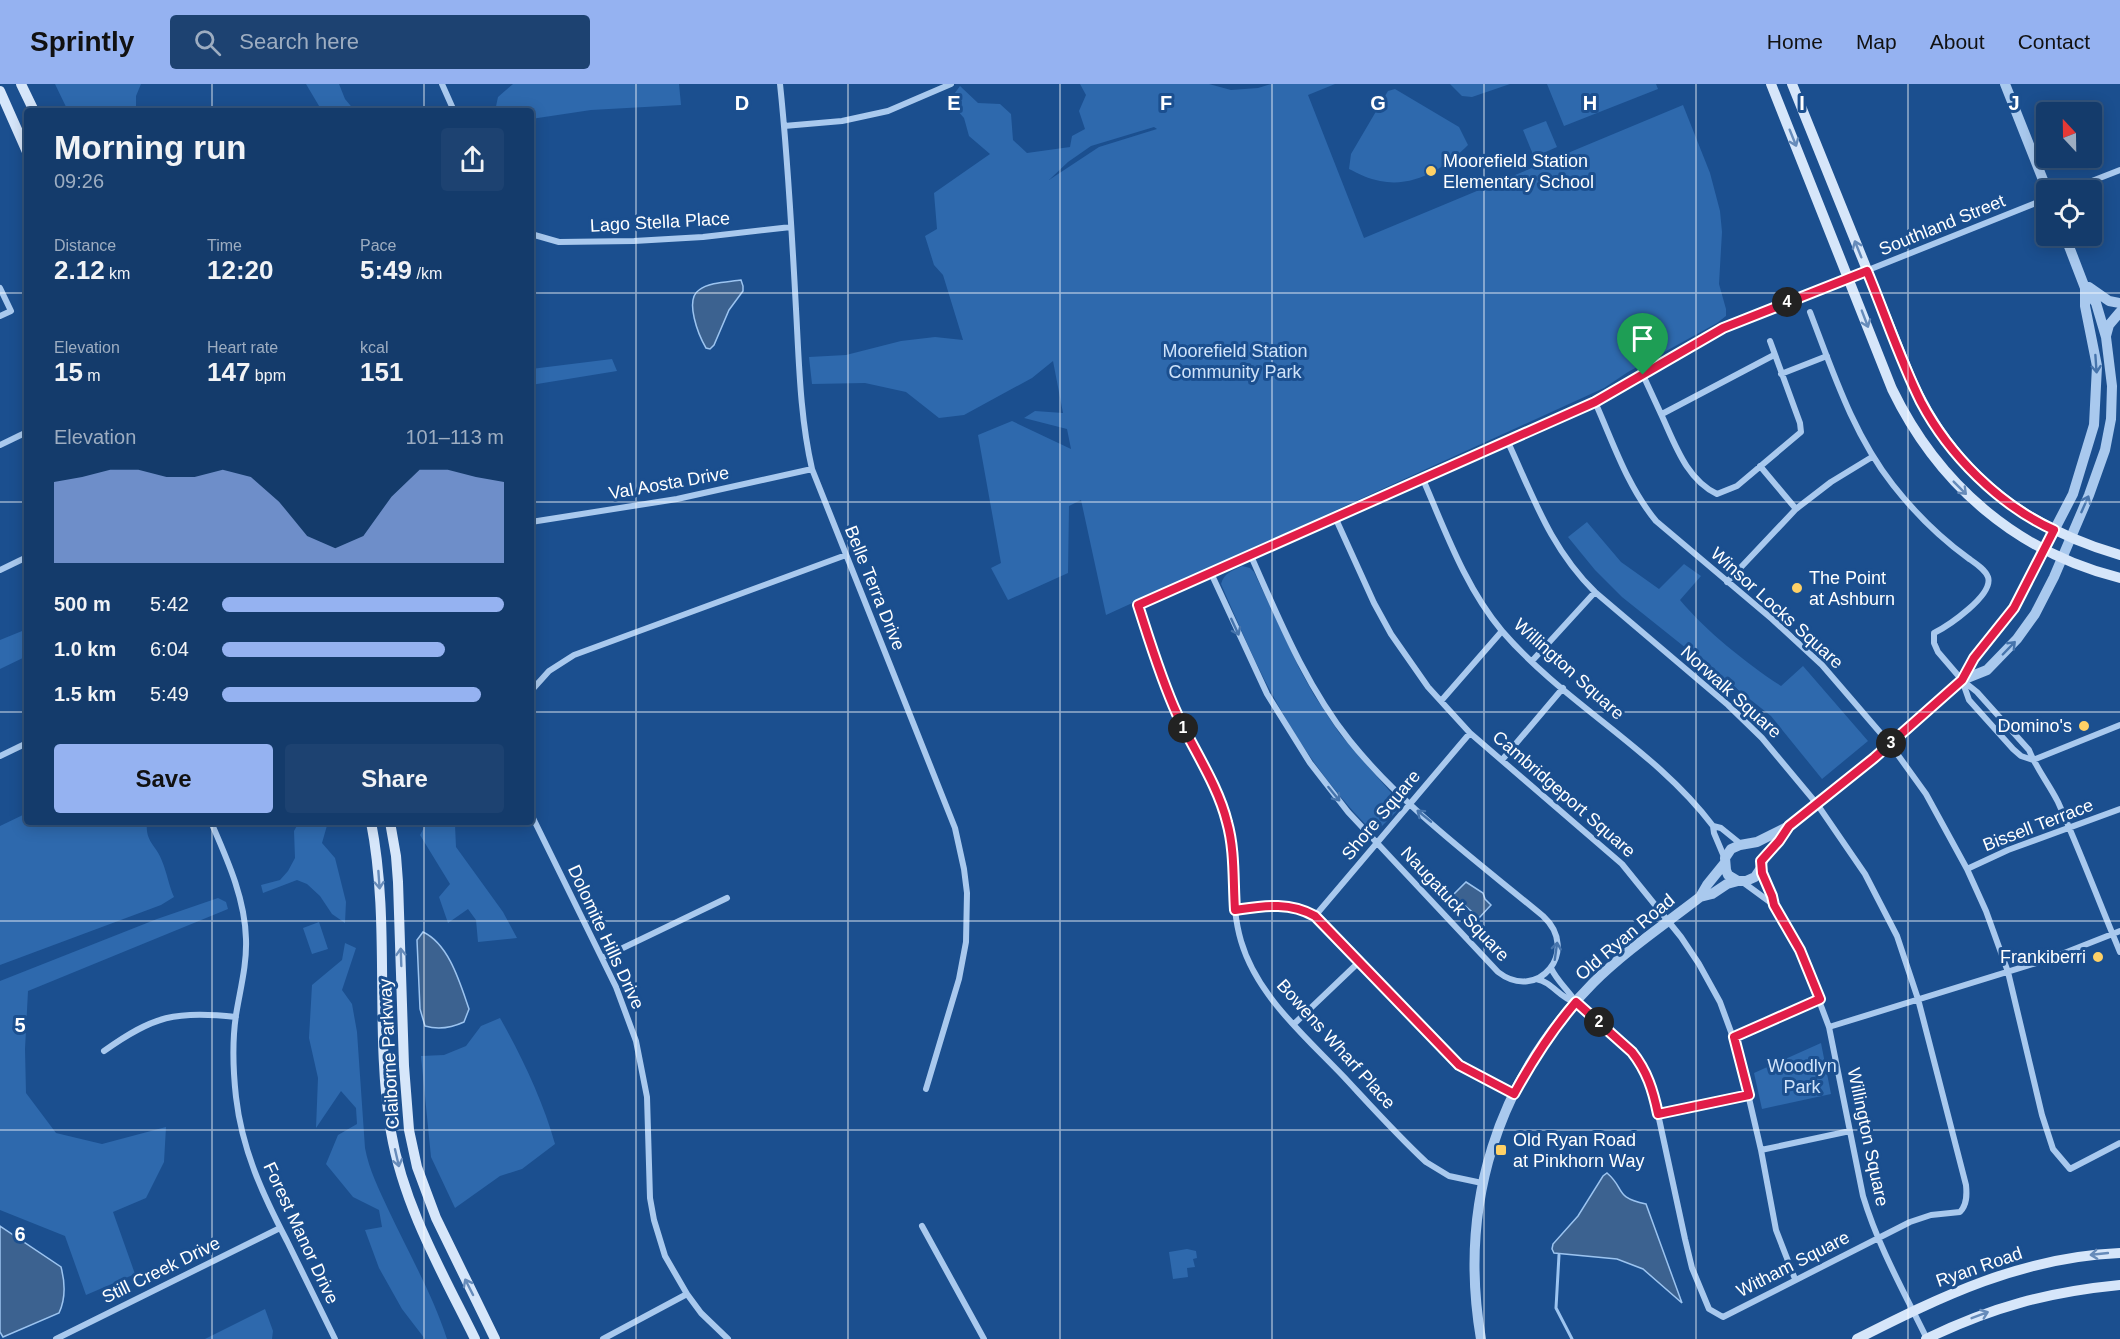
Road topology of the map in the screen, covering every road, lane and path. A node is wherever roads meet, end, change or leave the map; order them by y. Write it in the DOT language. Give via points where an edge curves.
graph roads {
  1 [pos="21,84"];
  2 [pos="442,84"];
  3 [pos="780,84"];
  4 [pos="951,84"];
  5 [pos="1771,84"];
  6 [pos="1792,84"];
  7 [pos="2005,84"];
  8 [pos="0,91"];
  9 [pos="33,108"];
  10 [pos="453,108"];
  11 [pos="784,126"];
  12 [pos="24,145"];
  13 [pos="2120,170"];
  14 [pos="2043,180"];
  15 [pos="2094,180"];
  16 [pos="2036,204"];
  17 [pos="791,227"];
  18 [pos="534,235"];
  19 [pos="2069,246"];
  20 [pos="1867,271"];
  21 [pos="1849,278"];
  22 [pos="2084,285"];
  23 [pos="0,288"];
  24 [pos="2120,303"];
  25 [pos="1809,312"];
  26 [pos="2120,312"];
  27 [pos="0,316"];
  28 [pos="2106,337"];
  29 [pos="1770,341"];
  30 [pos="1774,355"];
  31 [pos="1827,356"];
  32 [pos="1781,374"];
  33 [pos="1643,375"];
  34 [pos="1595,402"];
  35 [pos="1662,414"];
  36 [pos="24,433"];
  37 [pos="1507,440"];
  38 [pos="0,445"];
  39 [pos="1872,457"];
  40 [pos="1760,466"];
  41 [pos="812,469"];
  42 [pos="1422,477"];
  43 [pos="1796,509"];
  44 [pos="1335,517"];
  45 [pos="534,522"];
  46 [pos="2054,530"];
  47 [pos="2070,538"];
  48 [pos="2044,549"];
  49 [pos="846,555"];
  50 [pos="2120,555"];
  51 [pos="1251,556"];
  52 [pos="24,558"];
  53 [pos="2062,558"];
  54 [pos="0,570"];
  55 [pos="1211,573"];
  56 [pos="2117,579"];
  57 [pos="1727,582"];
  58 [pos="1595,592"];
  59 [pos="1138,605"];
  60 [pos="1502,631"];
  61 [pos="1532,661"];
  62 [pos="1962,680"];
  63 [pos="534,688"];
  64 [pos="1563,688"];
  65 [pos="1441,701"];
  66 [pos="2120,725"];
  67 [pos="1470,733"];
  68 [pos="24,744"];
  69 [pos="1890,744"];
  70 [pos="0,756"];
  71 [pos="1502,760"];
  72 [pos="2033,760"];
  73 [pos="1817,804"];
  74 [pos="1410,805"];
  75 [pos="2120,809"];
  76 [pos="534,820"];
  77 [pos="212,825"];
  78 [pos="371,825"];
  79 [pos="390,825"];
  80 [pos="1713,826"];
  81 [pos="1789,826"];
  82 [pos="2070,829"];
  83 [pos="1377,843"];
  84 [pos="1744,845"];
  85 [pos="1725,862"];
  86 [pos="1761,866"];
  87 [pos="1967,869"];
  88 [pos="1739,881"];
  89 [pos="1700,897"];
  90 [pos="727,898"];
  91 [pos="1774,905"];
  92 [pos="1235,910"];
  93 [pos="1315,916"];
  94 [pos="1669,921"];
  95 [pos="2120,931"];
  96 [pos="2112,934"];
  97 [pos="2120,952"];
  98 [pos="602,958"];
  99 [pos="1359,962"];
  100 [pos="1551,968"];
  101 [pos="2008,972"];
  102 [pos="1536,979"];
  103 [pos="1820,999"];
  104 [pos="1918,999"];
  105 [pos="1576,1002"];
  106 [pos="236,1017"];
  107 [pos="1294,1024"];
  108 [pos="1829,1027"];
  109 [pos="1734,1037"];
  110 [pos="104,1051"];
  111 [pos="926,1089"];
  112 [pos="1514,1094"];
  113 [pos="1749,1095"];
  114 [pos="1658,1114"];
  115 [pos="1850,1131"];
  116 [pos="2120,1143"];
  117 [pos="1761,1150"];
  118 [pos="1482,1183"];
  119 [pos="922,1226"];
  120 [pos="280,1228"];
  121 [pos="1877,1237"];
  122 [pos="2120,1253"];
  123 [pos="1795,1279"];
  124 [pos="2120,1285"];
  125 [pos="687,1294"];
  126 [pos="1913,1310"];
  127 [pos="56,1339"];
  128 [pos="335,1339"];
  129 [pos="475,1339"];
  130 [pos="495,1339"];
  131 [pos="603,1339"];
  132 [pos="728,1339"];
  133 [pos="984,1339"];
  134 [pos="1480,1339"];
  135 [pos="1857,1339"];
  136 [pos="1927,1339"];
  1 -- 9 [label="main road"];
  2 -- 10 [label="street"];
  3 -- 11 [label="street, Belle Terra Drive"];
  4 -- 11 [label="street" via="888,111 842,121"];
  5 -- 21 [label="main road, one-way"];
  20 -- 6 [label="main road, one-way"];
  7 -- 14 [label="street"];
  8 -- 12 [label="main road"];
  11 -- 17 [label="street, Belle Terra Drive"];
  13 -- 15 [label="street"];
  16 -- 20 [label="street, Southland Street"];
  17 -- 18 [label="street, Lago Stella Place" via="629,241 559,242"];
  17 -- 41 [label="street, Belle Terra Drive"];
  19 -- 22 [label="street, Old Ryan Road"];
  20 -- 21 [label="street, Southland Street"];
  20 -- 46 [label="main road" via="1922,402 1953,451 2013,506"];
  21 -- 33 [label="street, Southland Street" via="1723,328"];
  21 -- 48 [label="main road, one-way" via="1892,389 1920,441 1980,508"];
  22 -- 24 [label="street" via="2109,301"];
  22 -- 28 [label="street, Old Ryan Road" via="2096,303"];
  22 -- 46 [label="street, Old Ryan Road, one-way" via="2097,366 2094,425 2073,494"];
  23 -- 27 [label="street" via="10,311"];
  25 -- 31 [label="street"];
  26 -- 28 [label="street" via="2109,325"];
  47 -- 28 [label="street, Old Ryan Road, one-way" via="2100,470 2108,435 2112,386"];
  29 -- 30 [label="street"];
  30 -- 32 [label="street"];
  30 -- 35 [label="street"];
  31 -- 32 [label="street"];
  31 -- 39 [label="street"];
  32 -- 40 [label="street" via="1801,432"];
  33 -- 34 [label="street, Southland Street"];
  33 -- 35 [label="street"];
  34 -- 37 [label="street, Southland Street"];
  34 -- 57 [label="street, Winsor Locks Square" via="1644,507"];
  35 -- 40 [label="street" via="1680,456 1707,489 1717,494 1727,491"];
  36 -- 38 [label="street"];
  37 -- 42 [label="street, Southland Street"];
  37 -- 58 [label="street, Norwalk Square" via="1555,542"];
  39 -- 43 [label="street"];
  39 -- 62 [label="street" via="1917,514 1984,570 1988,578 1984,594 1949,626 1934,633 1938,652"];
  40 -- 43 [label="street"];
  41 -- 45 [label="street, Val Aosta Drive" via="676,499"];
  41 -- 49 [label="street, Belle Terra Drive"];
  42 -- 44 [label="street, Southland Street"];
  42 -- 60 [label="street, Willington Square" via="1458,560"];
  43 -- 57 [label="street"];
  44 -- 51 [label="street, Southland Street"];
  44 -- 65 [label="street, Cambridgeport Square" via="1391,634"];
  46 -- 47 [label="main road"];
  46 -- 48 [label="street, Old Ryan Road"];
  47 -- 50 [label="main road"];
  47 -- 53 [label="street, Old Ryan Road"];
  48 -- 53 [label="main road"];
  48 -- 62 [label="street, Old Ryan Road" via="2014,608 1974,658"];
  49 -- 63 [label="street" via="574,655 549,671"];
  49 -- 111 [label="street, Belle Terra Drive" via="955,828 964,869 966,942"];
  51 -- 55 [label="street, Southland Street"];
  51 -- 74 [label="street" via="1321,699 1350,740"];
  52 -- 54 [label="street"];
  53 -- 56 [label="main road"];
  62 -- 53 [label="street, Old Ryan Road, one-way" via="1987,670 2017,639 2036,614"];
  55 -- 59 [label="street, Southland Street"];
  55 -- 83 [label="street, Naugatuck Square, one-way" via="1267,694 1296,743 1348,812"];
  57 -- 69 [label="street, Winsor Locks Square" via="1822,665"];
  58 -- 61 [label="street"];
  58 -- 73 [label="street, Norwalk Square" via="1747,722"];
  59 -- 92 [label="street, Bowens Wharf Place" via="1176,712 1225,816"];
  60 -- 61 [label="street, Willington Square"];
  60 -- 65 [label="street"];
  61 -- 64 [label="street, Willington Square"];
  62 -- 69 [label="street, Old Ryan Road"];
  62 -- 72 [label="street" via="2029,750"];
  62 -- 72 [label="street" via="1969,700 2021,756"];
  64 -- 71 [label="street"];
  64 -- 80 [label="street, Willington Square" via="1676,784"];
  65 -- 67 [label="street, Cambridgeport Square"];
  66 -- 72 [label="street"];
  67 -- 71 [label="street, Cambridgeport Square"];
  67 -- 74 [label="street, Shore Square"];
  68 -- 70 [label="street"];
  69 -- 73 [label="street, Old Ryan Road"];
  69 -- 87 [label="street, Winsor Locks Square" via="1926,794"];
  71 -- 94 [label="street, Cambridgeport Square" via="1617,859"];
  72 -- 82 [label="street" via="2044,774"];
  73 -- 81 [label="street, Old Ryan Road"];
  73 -- 104 [label="street, Norwalk Square" via="1875,891 1897,936"];
  74 -- 83 [label="street, Shore Square"];
  100 -- 74 [label="street, one-way" via="1557,957 1558,939 1548,921"];
  75 -- 82 [label="street, Bissell Terrace"];
  76 -- 98 [label="street, Dolomite Hills Drive"];
  77 -- 106 [label="street, Forest Manor Drive" via="244,916 246,958"];
  78 -- 129 [label="main road, Claiborne Parkway, one-way" via="379,885 391,1134 412,1211"];
  130 -- 79 [label="main road, Claiborne Parkway, one-way" via="436,1218 417,1167 409,1130 398,882"];
  80 -- 84 [label="street, Willington Square"];
  80 -- 85 [label="street, Willington Square"];
  81 -- 84 [label="street, Old Ryan Road"];
  81 -- 86 [label="street, Old Ryan Road" via="1764,856"];
  82 -- 87 [label="street, Bissell Terrace"];
  82 -- 96 [label="street"];
  83 -- 93 [label="street, Shore Square"];
  83 -- 102 [label="street, Naugatuck Square" via="1498,972 1508,980"];
  84 -- 85 [label="street, Old Ryan Road" via="1731,849"];
  84 -- 86 [label="street" via="1756,850"];
  85 -- 88 [label="street" via="1728,874"];
  85 -- 89 [label="street, Old Ryan Road"];
  86 -- 88 [label="street, Old Ryan Road" via="1755,877"];
  86 -- 91 [label="street, Willington Square"];
  87 -- 101 [label="street, Winsor Locks Square"];
  88 -- 89 [label="street, Old Ryan Road"];
  88 -- 91 [label="street, Willington Square"];
  89 -- 94 [label="street, Old Ryan Road"];
  90 -- 98 [label="street"];
  91 -- 103 [label="street, Willington Square" via="1800,950"];
  92 -- 93 [label="street" via="1270,905 1293,907"];
  92 -- 107 [label="street, Bowens Wharf Place" via="1253,970 1272,1000"];
  93 -- 99 [label="street"];
  94 -- 105 [label="street, Old Ryan Road" via="1610,968"];
  94 -- 109 [label="street, Cambridgeport Square" via="1699,964"];
  95 -- 96 [label="street"];
  96 -- 97 [label="street"];
  96 -- 101 [label="street"];
  98 -- 125 [label="street, Dolomite Hills Drive" via="627,1012 642,1069 654,1220 665,1256"];
  99 -- 107 [label="street"];
  99 -- 112 [label="street" via="1459,1065"];
  100 -- 102 [label="street"];
  100 -- 105 [label="street"];
  101 -- 104 [label="street"];
  101 -- 116 [label="street, Winsor Locks Square" via="2053,1149 2070,1169"];
  102 -- 105 [label="street" via="1545,981 1563,998"];
  103 -- 108 [label="street, Willington Square"];
  103 -- 109 [label="street"];
  104 -- 108 [label="street"];
  104 -- 121 [label="street, Norwalk Square" via="1957,1147 1966,1197 1960,1212 1922,1217"];
  105 -- 112 [label="street, Old Ryan Road" via="1546,1039"];
  105 -- 114 [label="street" via="1640,1061 1652,1087"];
  106 -- 110 [label="street" via="194,1013 161,1018"];
  106 -- 120 [label="street, Forest Manor Drive" via="234,1071 241,1126 257,1180"];
  107 -- 118 [label="street, Bowens Wharf Place" via="1426,1162 1449,1176"];
  108 -- 115 [label="street, Willington Square"];
  109 -- 113 [label="street, Cambridgeport Square"];
  112 -- 118 [label="street, Old Ryan Road"];
  113 -- 114 [label="street"];
  113 -- 117 [label="street, Cambridgeport Square"];
  114 -- 123 [label="street, Witham Square" via="1692,1268 1709,1310 1723,1317"];
  115 -- 117 [label="street"];
  115 -- 121 [label="street, Willington Square" via="1863,1196"];
  117 -- 123 [label="street, Cambridgeport Square" via="1776,1230"];
  118 -- 134 [label="street, Old Ryan Road" via="1474,1266"];
  119 -- 133 [label="street"];
  120 -- 127 [label="street, Still Creek Drive"];
  120 -- 128 [label="street, Forest Manor Drive"];
  121 -- 123 [label="street, Witham Square"];
  121 -- 126 [label="street, Willington Square"];
  122 -- 126 [label="main road, Ryan Road, one-way" via="2084,1256 2013,1271"];
  136 -- 124 [label="main road, one-way" via="1961,1322 2023,1301"];
  125 -- 131 [label="street"];
  125 -- 132 [label="street, Dolomite Hills Drive"];
  126 -- 135 [label="main road, Ryan Road"];
  126 -- 136 [label="street, Willington Square"];
}
